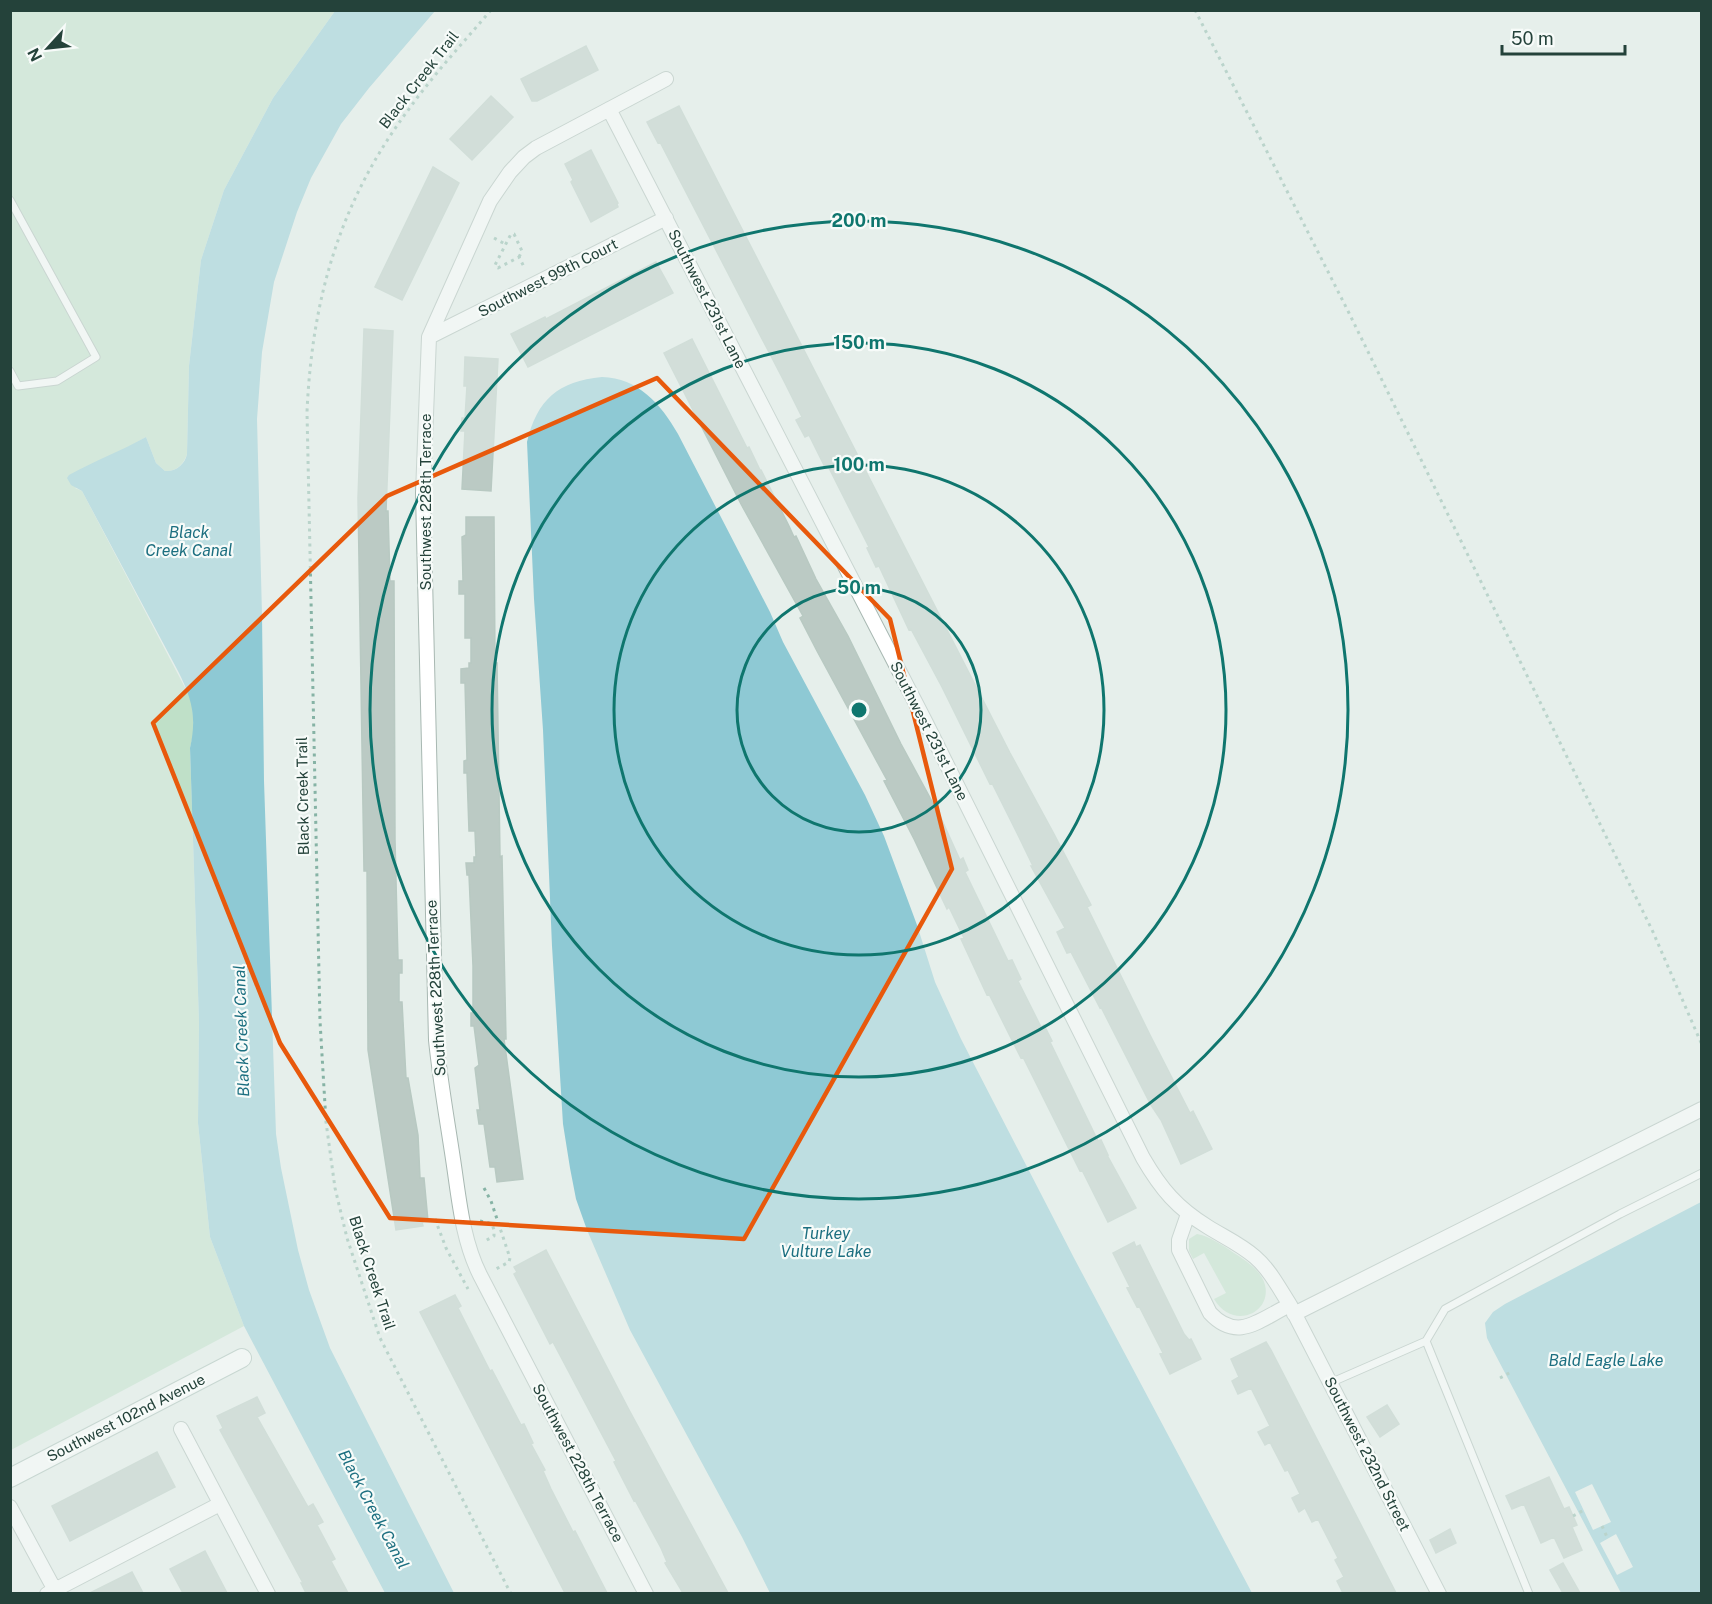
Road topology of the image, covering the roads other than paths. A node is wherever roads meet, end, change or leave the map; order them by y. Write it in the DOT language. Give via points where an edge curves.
graph roads {
  1 [pos="666,79"];
  2 [pos="609,109"];
  3 [pos="10,200"];
  4 [pos="666,218"];
  5 [pos="429,337"];
  6 [pos="10,371"];
  7 [pos="1701,1109"];
  8 [pos="1701,1173"];
  9 [pos="1188,1214"];
  10 [pos="1292,1310"];
  11 [pos="1426,1341"];
  12 [pos="242,1358"];
  13 [pos="1330,1383"];
  14 [pos="181,1429"];
  15 [pos="10,1478"];
  16 [pos="220,1503"];
  17 [pos="10,1507"];
  18 [pos="53,1592"];
  19 [pos="268,1593"];
  20 [pos="646,1593"];
  21 [pos="1439,1593"];
  22 [pos="1529,1593"];
  1 -- 2 [label="street"];
  2 -- 4 [label="street, Southwest 231st Lane"];
  2 -- 5 [label="street" via="543,143 510,172 490,201"];
  3 -- 6 [label="lane" via="96,357 57,381 18,386"];
  4 -- 5 [label="street, Southwest 99th Court"];
  4 -- 9 [label="street, Southwest 231st Lane" via="926,723 1143,1158 1163,1190"];
  5 -- 20 [label="street, Southwest 228th Terrace" via="423,493 436,1040 463,1221 480,1275"];
  7 -- 10 [label="street"];
  8 -- 11 [label="lane" via="1445,1309"];
  9 -- 10 [label="street, Southwest 231st Lane" via="1256,1258 1273,1277"];
  9 -- 10 [label="street" via="1179,1251 1216,1319 1235,1329 1244,1328"];
  10 -- 13 [label="street, Southwest 232nd Street"];
  11 -- 13 [label="lane"];
  11 -- 22 [label="lane"];
  12 -- 15 [label="street, Southwest 102nd Avenue"];
  13 -- 21 [label="street, Southwest 232nd Street"];
  14 -- 16 [label="street"];
  16 -- 18 [label="street"];
  16 -- 19 [label="street"];
  17 -- 18 [label="street"];
}
